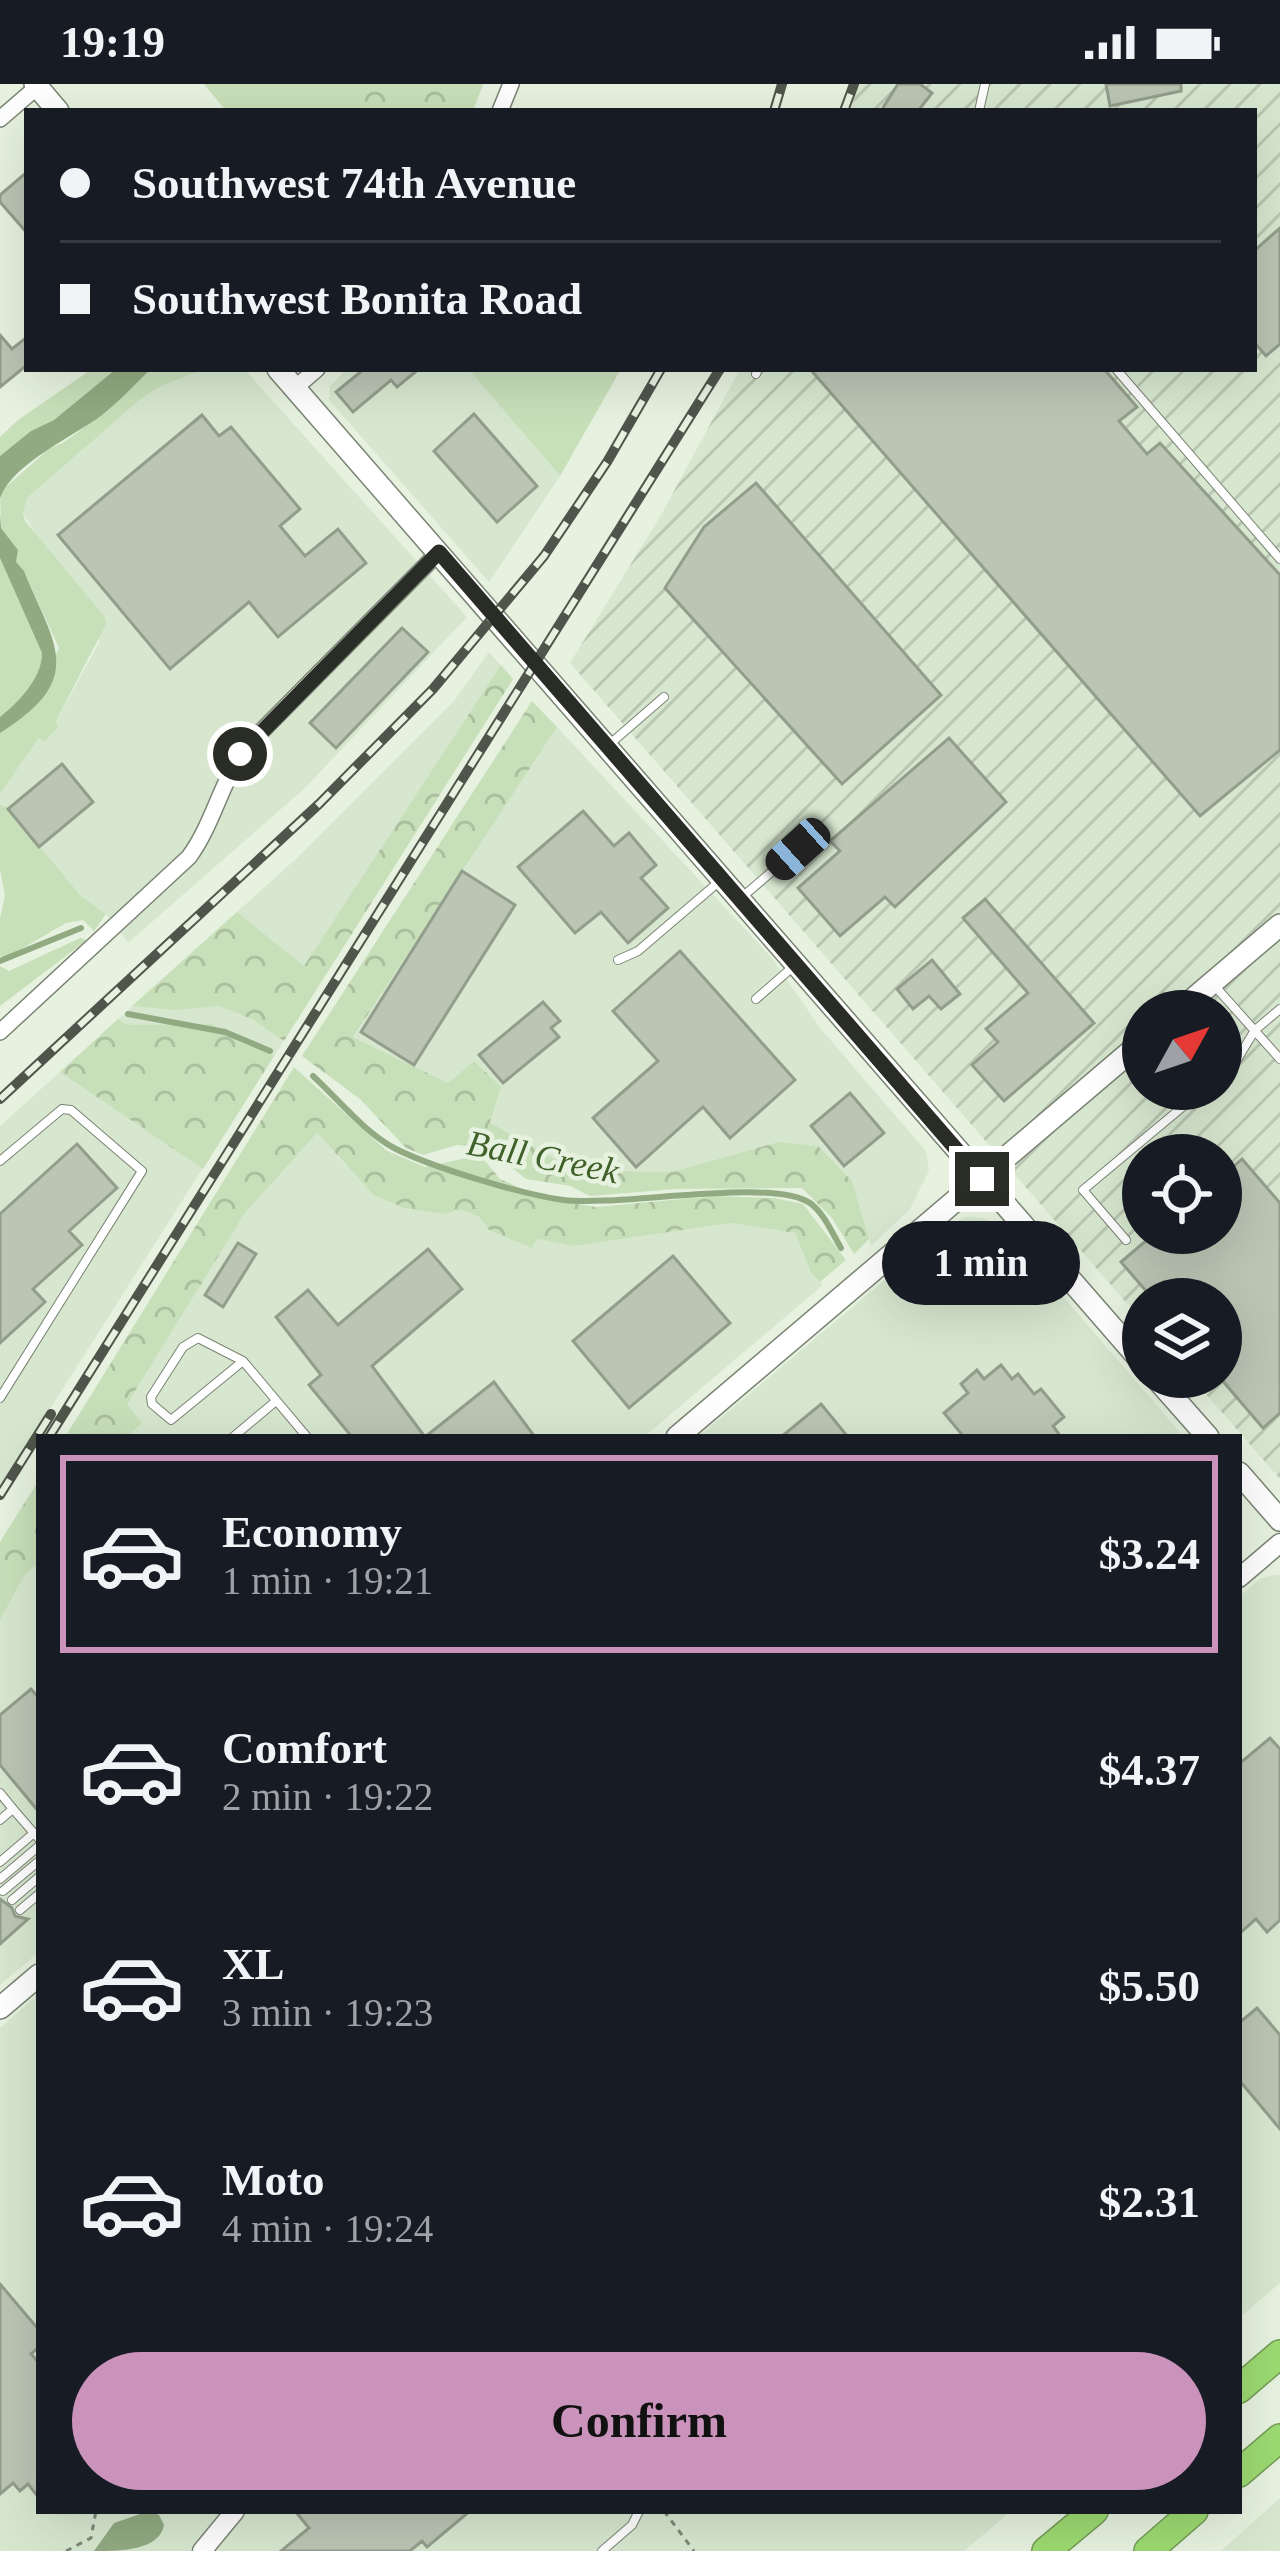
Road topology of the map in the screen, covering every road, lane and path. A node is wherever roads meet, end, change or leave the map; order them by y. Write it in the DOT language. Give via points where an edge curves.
graph roads {
  1 [pos="36,86"];
  2 [pos="0,119"];
  3 [pos="281,372"];
  4 [pos="313,372"];
  5 [pos="1119,372"];
  6 [pos="295,388"];
  7 [pos="439,552"];
  8 [pos="1280,559"];
  9 [pos="664,697"];
  10 [pos="608,746"];
  11 [pos="798,849"];
  12 [pos="722,879"];
  13 [pos="740,900"];
  14 [pos="1280,926"];
  15 [pos="618,959"];
  16 [pos="796,964"];
  17 [pos="1212,983"];
  18 [pos="1204,990"];
  19 [pos="756,999"];
  20 [pos="1280,1009"];
  21 [pos="1255,1030"];
  22 [pos="0,1032"];
  23 [pos="1242,1051"];
  24 [pos="1122,1059"];
  25 [pos="1280,1059"];
  26 [pos="1179,1110"];
  27 [pos="1150,1134"];
  28 [pos="1122,1157"];
  29 [pos="0,1161"];
  30 [pos="982,1179"];
  31 [pos="1122,1235"];
  32 [pos="1122,1339"];
  33 [pos="243,1361"];
  34 [pos="0,1398"];
  35 [pos="1174,1398"];
  36 [pos="277,1401"];
  37 [pos="237,1434"];
  38 [pos="304,1434"];
  39 [pos="681,1434"];
  40 [pos="1205,1434"];
  41 [pos="1242,1476"];
  42 [pos="1280,1520"];
  43 [pos="1280,1544"];
  44 [pos="1242,1576"];
  45 [pos="0,1793"];
  46 [pos="13,1809"];
  47 [pos="0,1820"];
  48 [pos="36,1838"];
  49 [pos="36,1840"];
  50 [pos="36,1840"];
  51 [pos="0,1862"];
  52 [pos="36,1864"];
  53 [pos="0,1879"];
  54 [pos="36,1880"];
  55 [pos="3,1891"];
  56 [pos="36,1897"];
  57 [pos="12,1900"];
  58 [pos="20,1910"];
  59 [pos="36,1978"];
  60 [pos="0,2008"];
  61 [pos="1280,2354"];
  62 [pos="1242,2386"];
  63 [pos="1280,2438"];
  64 [pos="1242,2470"];
  65 [pos="95,2514"];
  66 [pos="234,2514"];
  67 [pos="638,2514"];
  68 [pos="666,2514"];
  69 [pos="1090,2514"];
  70 [pos="1191,2514"];
  71 [pos="214,2547"];
  72 [pos="66,2551"];
  73 [pos="602,2551"];
  74 [pos="694,2551"];
  75 [pos="1046,2551"];
  76 [pos="1148,2551"];
  1 -- 2 [label="street"];
  3 -- 6 [label="main road"];
  4 -- 6 [label="street"];
  5 -- 8 [label="lane"];
  6 -- 7 [label="main road"];
  7 -- 10 [label="main road"];
  7 -- 22 [label="street" via="244,748 189,857"];
  9 -- 10 [label="lane"];
  10 -- 12 [label="main road"];
  11 -- 13 [label="lane"];
  12 -- 13 [label="main road"];
  12 -- 15 [label="lane"];
  13 -- 16 [label="main road"];
  14 -- 17 [label="main road"];
  16 -- 19 [label="lane"];
  16 -- 30 [label="main road"];
  17 -- 18 [label="main road"];
  17 -- 21 [label="lane"];
  20 -- 21 [label="lane"];
  21 -- 23 [label="lane"];
  21 -- 25 [label="lane"];
  24 -- 30 [label="main road"];
  26 -- 27 [label="lane"];
  28 -- 31 [label="lane" via="1083,1190"];
  29 -- 34 [label="lane" via="62,1108 142,1171"];
  30 -- 32 [label="main road"];
  30 -- 39 [label="main road"];
  33 -- 33 [label="lane" via="189,1340 152,1404 171,1420"];
  33 -- 36 [label="lane"];
  35 -- 40 [label="main road"];
  36 -- 37 [label="lane"];
  36 -- 38 [label="lane"];
  41 -- 42 [label="main road"];
  43 -- 44 [label="street"];
  45 -- 46 [label="lane"];
  46 -- 47 [label="lane"];
  46 -- 48 [label="lane"];
  49 -- 51 [label="lane"];
  50 -- 53 [label="lane"];
  52 -- 55 [label="lane"];
  54 -- 57 [label="lane"];
  56 -- 58 [label="lane"];
  59 -- 60 [label="main road"];
  61 -- 62 [label="highway"];
  63 -- 64 [label="highway"];
  65 -- 72 [label="path" via="91,2538"];
  66 -- 71 [label="street"];
  67 -- 73 [label="lane"];
  68 -- 74 [label="path"];
  69 -- 75 [label="highway"];
  70 -- 76 [label="highway"];
}
